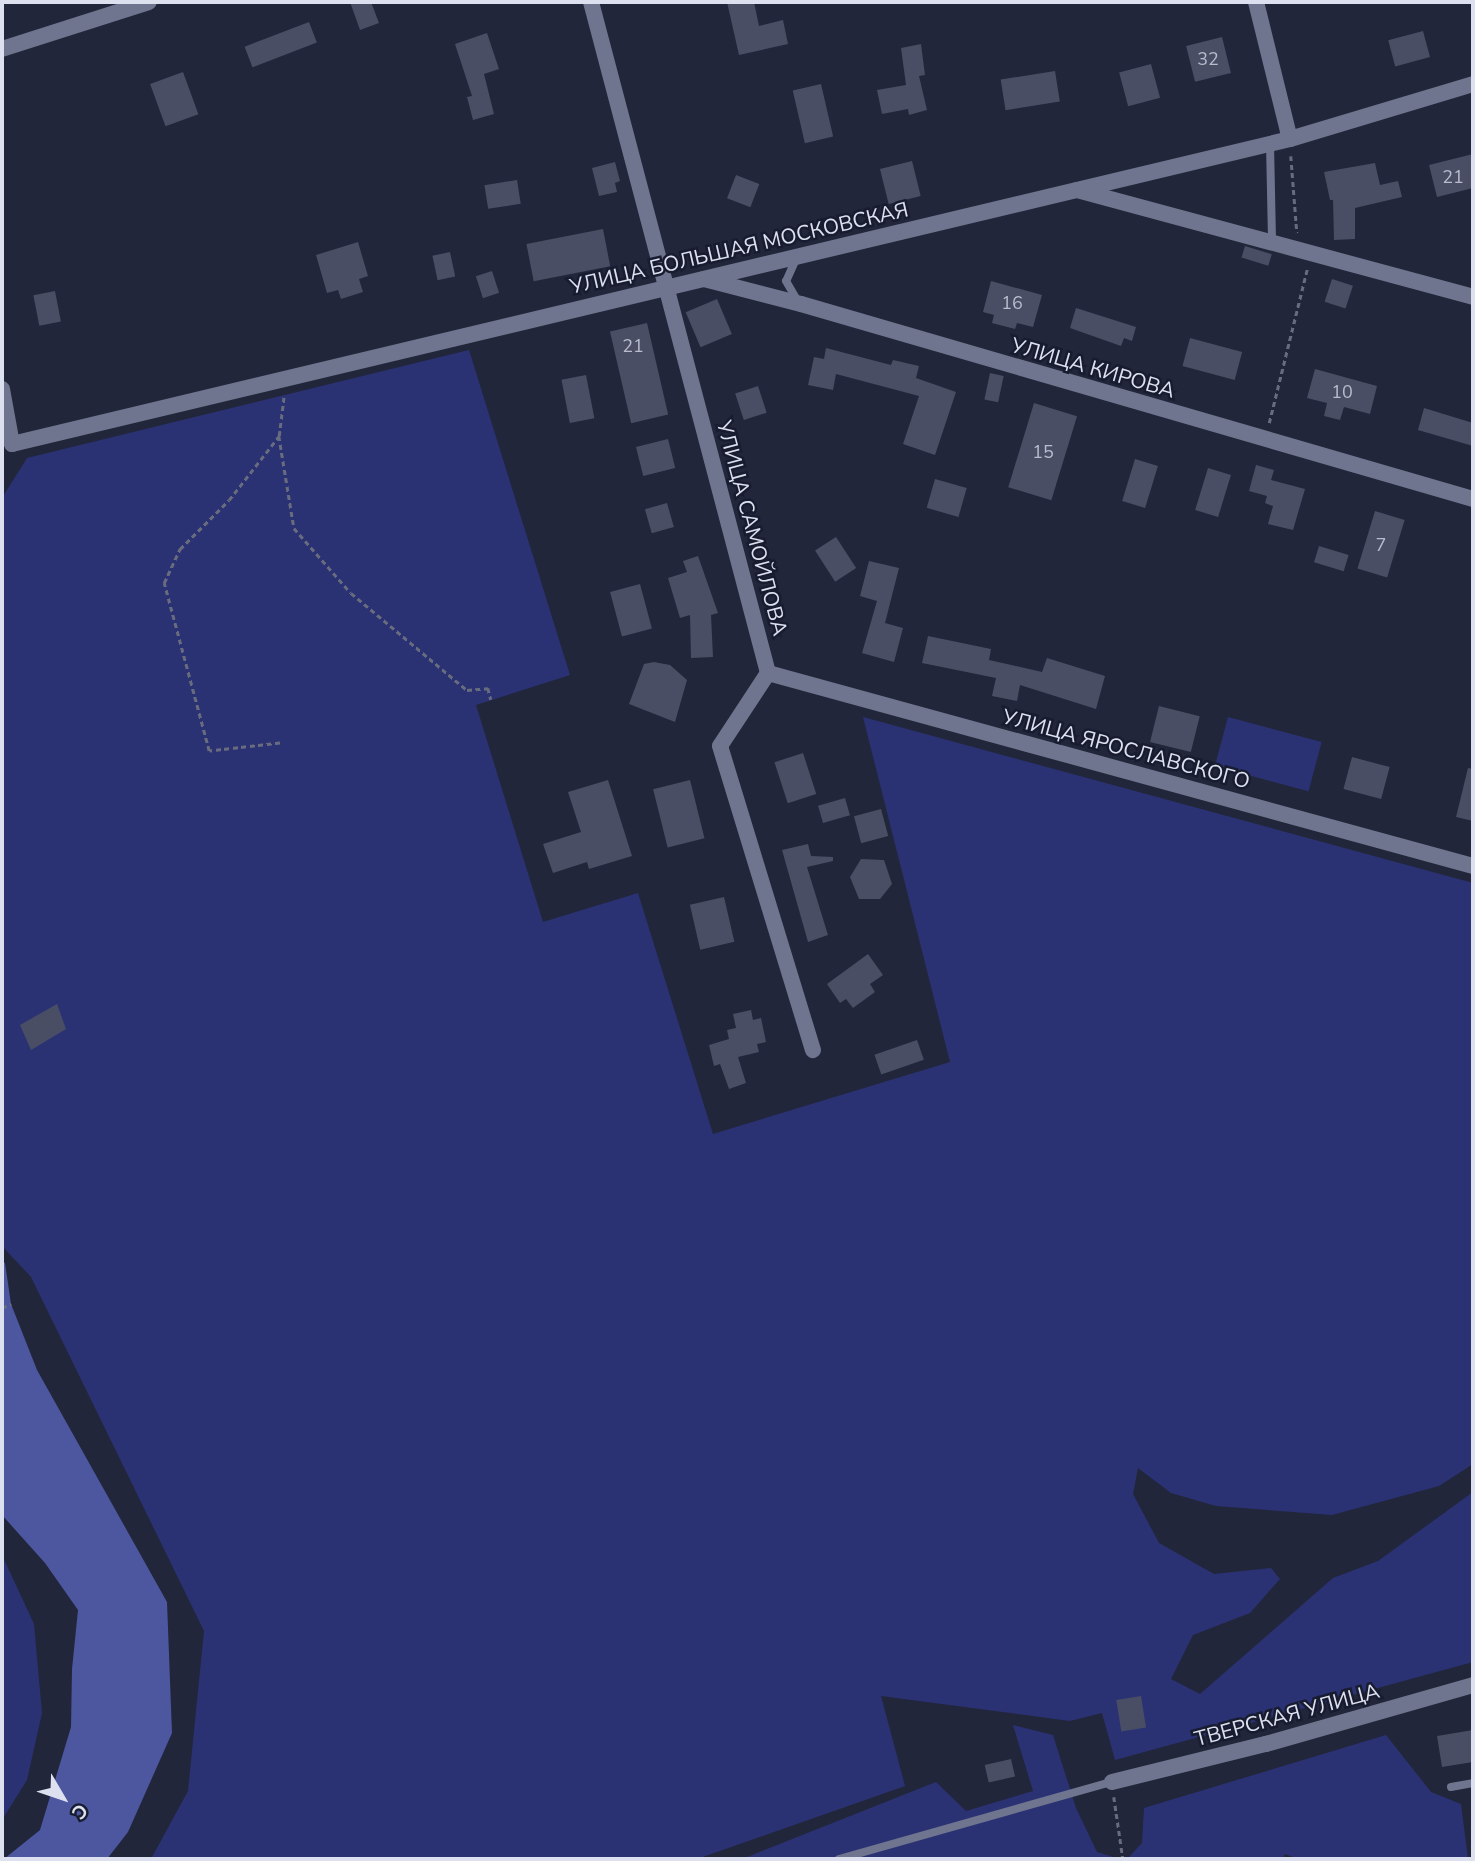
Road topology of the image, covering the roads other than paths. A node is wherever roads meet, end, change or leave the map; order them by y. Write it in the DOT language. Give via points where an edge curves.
graph roads {
  1 [pos="149,2"];
  2 [pos="591,2"];
  3 [pos="1256,2"];
  4 [pos="2,49"];
  5 [pos="1473,83"];
  6 [pos="1290,139"];
  7 [pos="1270,144"];
  8 [pos="1073,189"];
  9 [pos="1272,243"];
  10 [pos="798,256"];
  11 [pos="701,279"];
  12 [pos="667,287"];
  13 [pos="1473,297"];
  14 [pos="801,304"];
  15 [pos="2,389"];
  16 [pos="1473,499"];
  17 [pos="768,673"];
  18 [pos="1473,866"];
  19 [pos="813,1050"];
  20 [pos="1473,1685"];
  21 [pos="1112,1782"];
  22 [pos="1473,1783"];
  23 [pos="1451,1787"];
  24 [pos="839,1859"];
  1 -- 4 [label="street"];
  2 -- 12 [label="street, УЛИЦА САМОЙЛОВА"];
  3 -- 6 [label="street"];
  5 -- 6 [label="street, УЛИЦА БОЛЬШАЯ МОСКОВСКАЯ"];
  6 -- 7 [label="street, УЛИЦА БОЛЬШАЯ МОСКОВСКАЯ"];
  7 -- 8 [label="street, УЛИЦА БОЛЬШАЯ МОСКОВСКАЯ"];
  7 -- 9 [label="lane"];
  8 -- 9 [label="street"];
  8 -- 10 [label="street, УЛИЦА БОЛЬШАЯ МОСКОВСКАЯ"];
  9 -- 13 [label="street"];
  10 -- 11 [label="street, УЛИЦА БОЛЬШАЯ МОСКОВСКАЯ"];
  10 -- 14 [label="lane" via="786,281"];
  11 -- 12 [label="street, УЛИЦА БОЛЬШАЯ МОСКОВСКАЯ"];
  11 -- 14 [label="street, УЛИЦА КИРОВА"];
  12 -- 15 [label="street, УЛИЦА БОЛЬШАЯ МОСКОВСКАЯ" via="12,444"];
  12 -- 17 [label="street, УЛИЦА САМОЙЛОВА"];
  14 -- 16 [label="street, УЛИЦА КИРОВА"];
  17 -- 18 [label="street, УЛИЦА ЯРОСЛАВСКОГО"];
  17 -- 19 [label="street" via="719,746"];
  20 -- 21 [label="street, ТВЕРСКАЯ УЛИЦА"];
  21 -- 24 [label="lane"];
  22 -- 23 [label="lane"];
}
